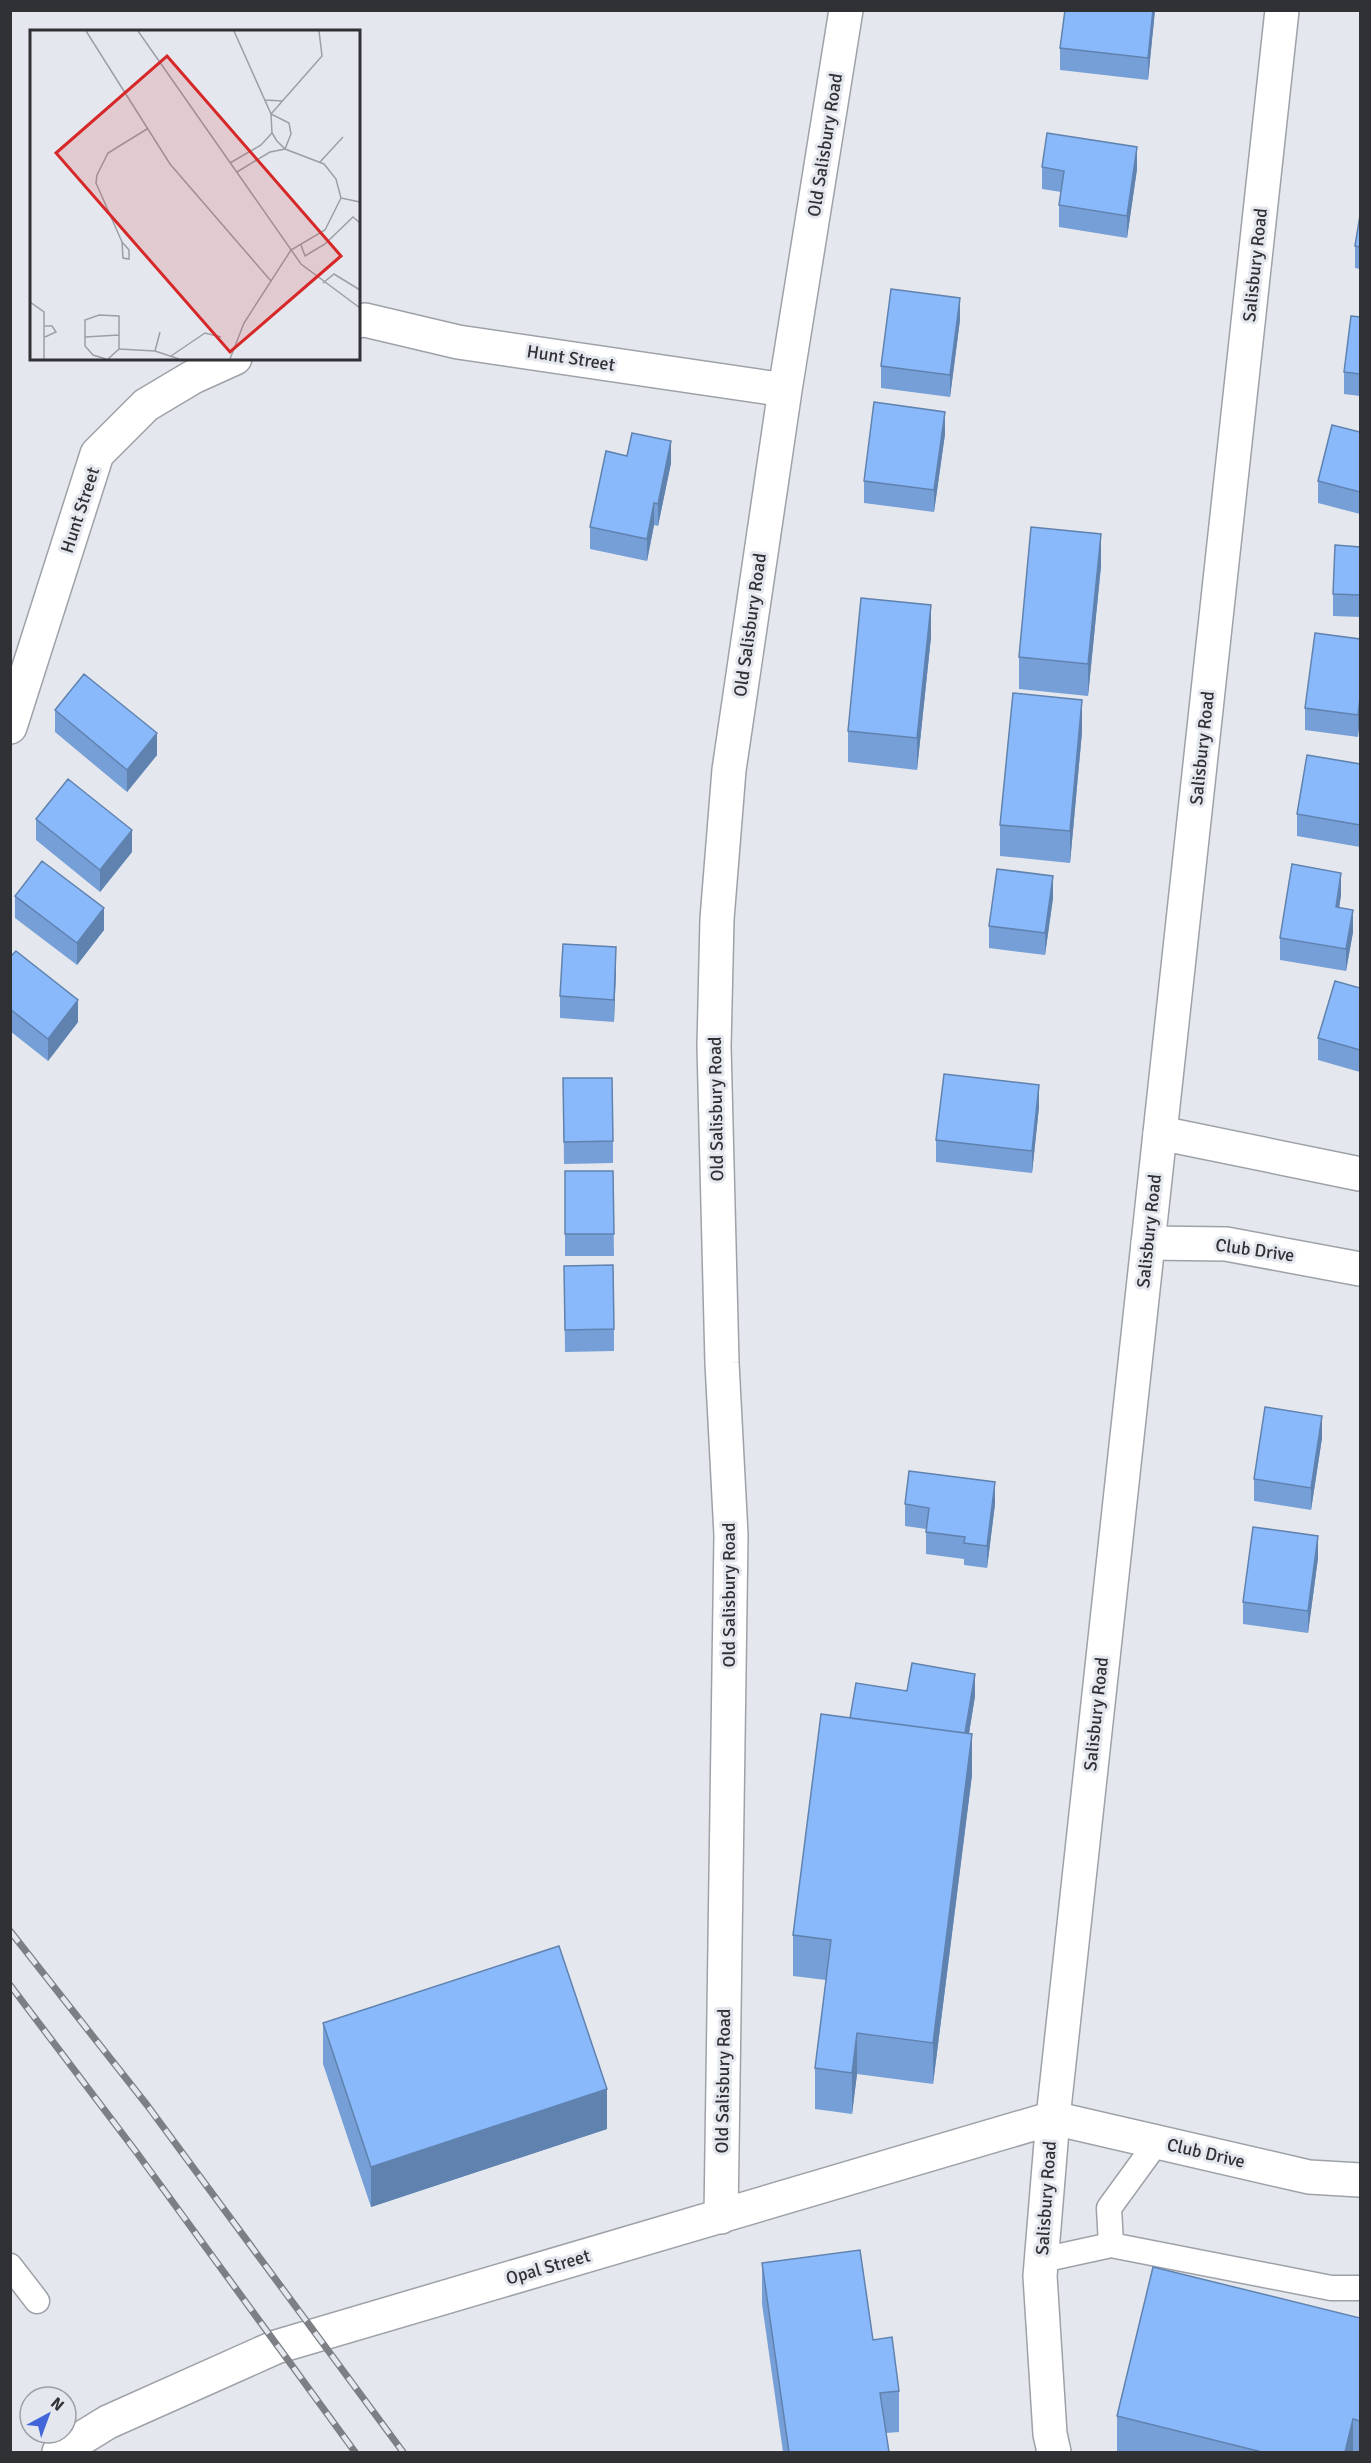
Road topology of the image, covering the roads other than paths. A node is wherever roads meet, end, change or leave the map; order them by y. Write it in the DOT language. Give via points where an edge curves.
graph roads {
  1 [pos="846,10"];
  2 [pos="1282,10"];
  3 [pos="360,321"];
  4 [pos="231,360"];
  5 [pos="785,390"];
  6 [pos="10,727"];
  7 [pos="1160,1133"];
  8 [pos="1360,1174"];
  9 [pos="1148,1243"];
  10 [pos="1360,1269"];
  11 [pos="1053,2118"];
  12 [pos="1157,2142"];
  13 [pos="1360,2180"];
  14 [pos="722,2217"];
  15 [pos="1111,2245"];
  16 [pos="1042,2260"];
  17 [pos="10,2266"];
  18 [pos="1360,2288"];
  19 [pos="37,2301"];
  20 [pos="59,2452"];
  21 [pos="1054,2452"];
  1 -- 5 [label="street, Old Salisbury Road"];
  2 -- 7 [label="street, Salisbury Road"];
  3 -- 5 [label="street, Hunt Street" via="458,342"];
  4 -- 6 [label="street, Hunt Street" via="146,405 97,454"];
  5 -- 14 [label="street, Old Salisbury Road" via="729,770 717,919 714,1046 722,1363 731,1535"];
  7 -- 8 [label="street"];
  7 -- 9 [label="street, Salisbury Road"];
  9 -- 10 [label="street, Club Drive" via="1226,1244"];
  9 -- 11 [label="street, Salisbury Road"];
  11 -- 12 [label="street, Club Drive"];
  11 -- 14 [label="street, Opal Street"];
  11 -- 16 [label="street, Salisbury Road"];
  12 -- 13 [label="street, Club Drive" via="1309,2177"];
  12 -- 15 [label="lane" via="1109,2208"];
  14 -- 20 [label="street, Opal Street" via="276,2347 108,2422"];
  15 -- 16 [label="lane"];
  15 -- 18 [label="lane" via="1331,2288"];
  16 -- 21 [label="street, Salisbury Road" via="1049,2423"];
  17 -- 19 [label="lane"];
}
